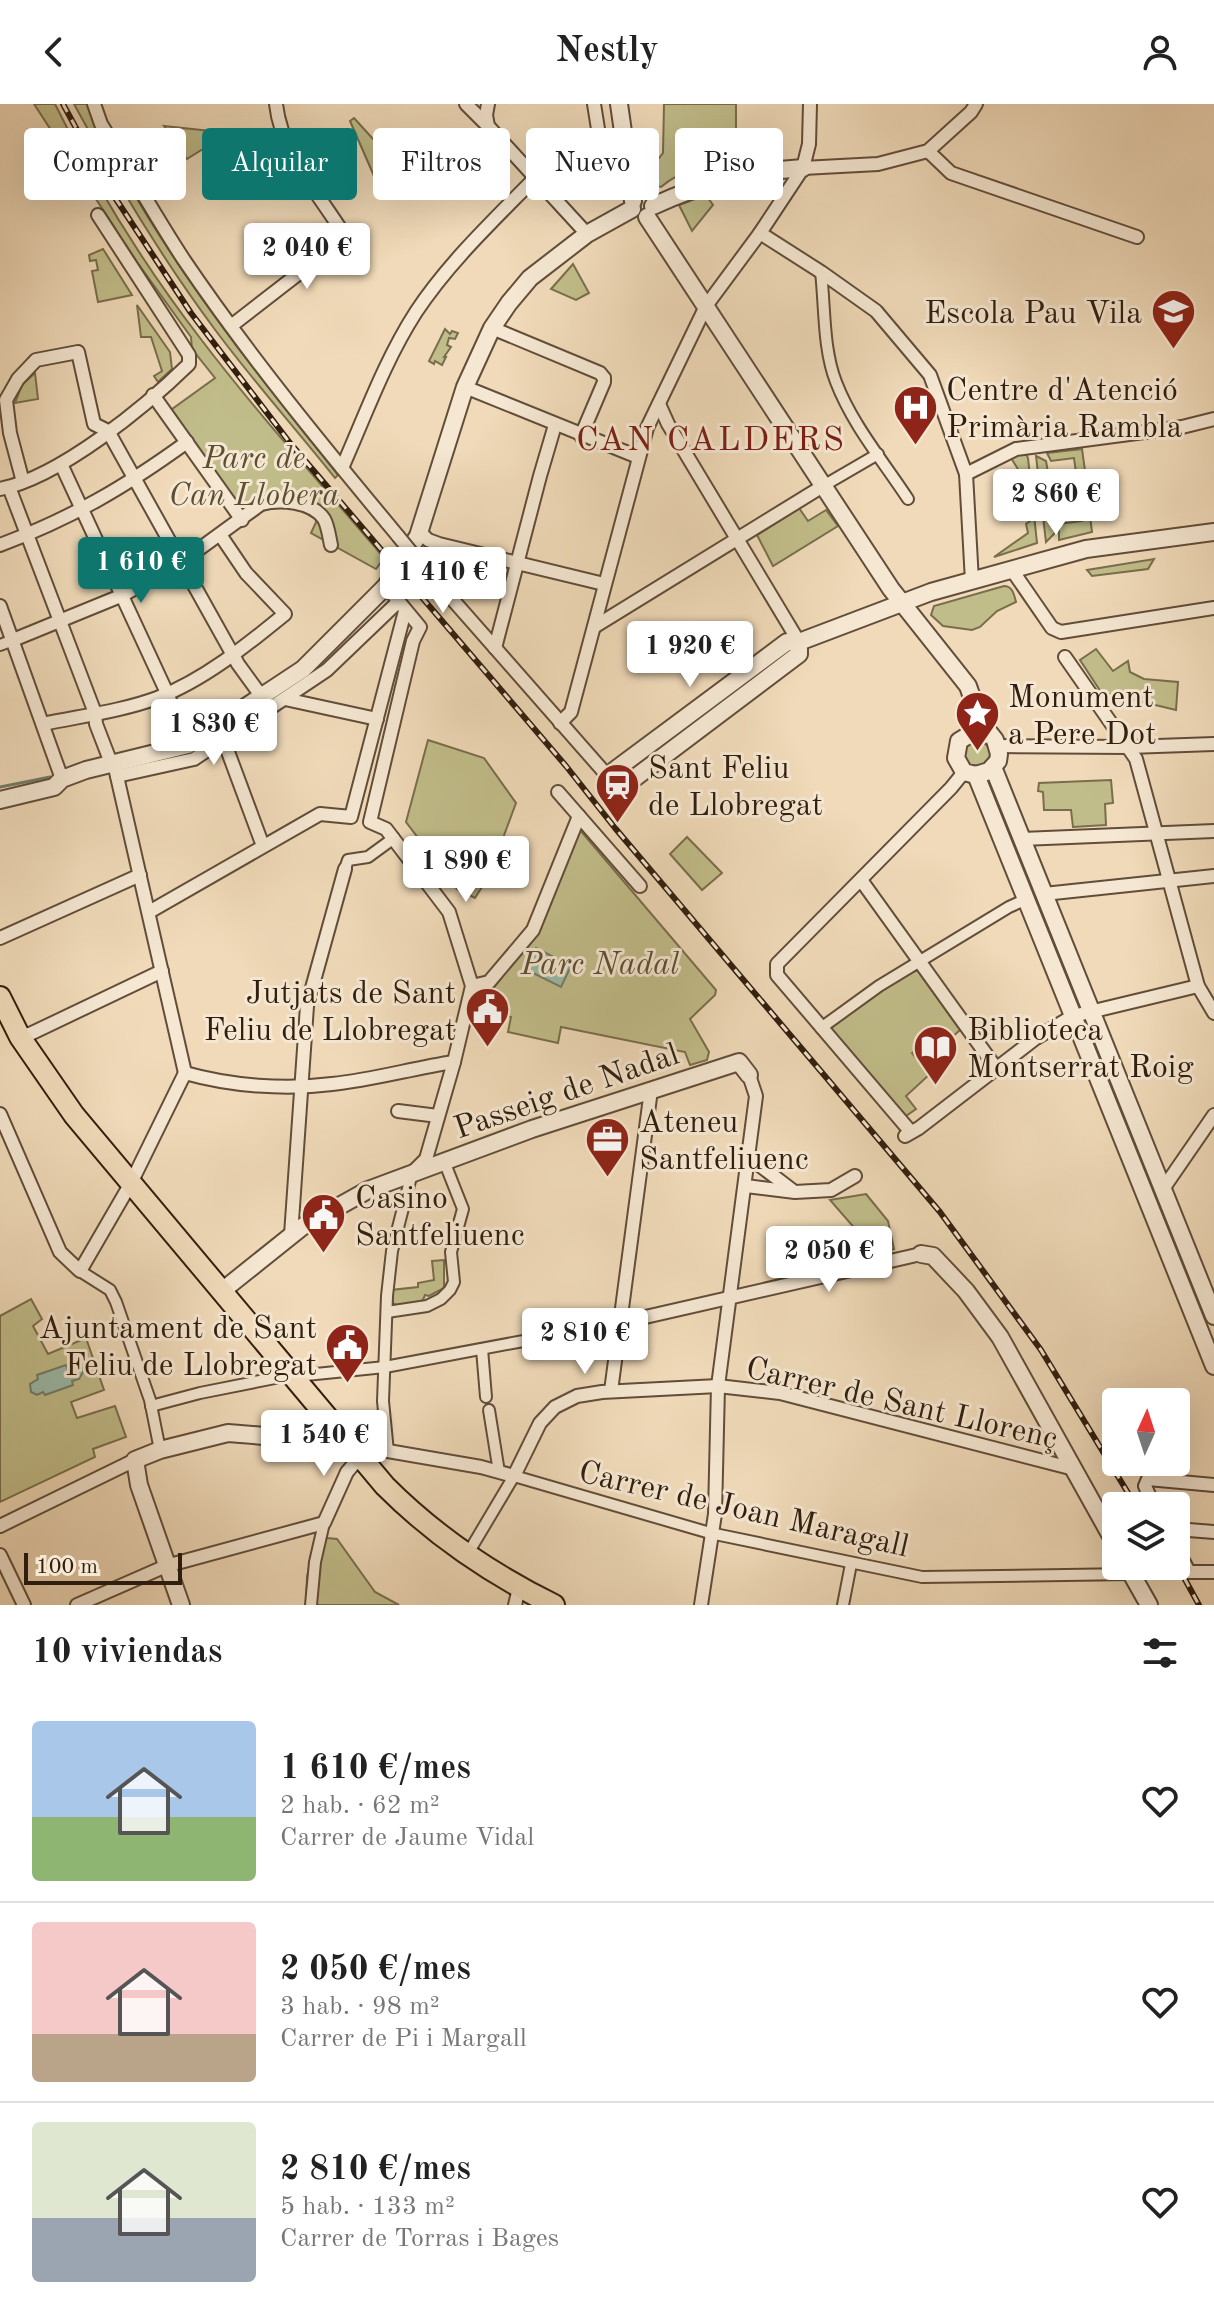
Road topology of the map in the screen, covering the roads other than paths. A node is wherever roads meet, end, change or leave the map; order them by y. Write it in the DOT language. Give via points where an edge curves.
graph roads {
  1 [pos="94,104"];
  2 [pos="276,104"];
  3 [pos="466,104"];
  4 [pos="488,104"];
  5 [pos="594,104"];
  6 [pos="619,104"];
  7 [pos="630,104"];
  8 [pos="810,104"];
  9 [pos="976,104"];
  10 [pos="488,126"];
  11 [pos="598,128"];
  12 [pos="623,128"];
  13 [pos="928,151"];
  14 [pos="526,168"];
  15 [pos="800,173"];
  16 [pos="526,188"];
  17 [pos="555,200"];
  18 [pos="640,200"];
  19 [pos="642,206"];
  20 [pos="98,215"];
  21 [pos="760,233"];
  22 [pos="587,234"];
  23 [pos="1137,237"];
  24 [pos="821,272"];
  25 [pos="706,306"];
  26 [pos="231,326"];
  27 [pos="492,328"];
  28 [pos="465,387"];
  29 [pos="153,395"];
  30 [pos="659,404"];
  31 [pos="1214,419"];
  32 [pos="666,422"];
  33 [pos="555,425"];
  34 [pos="647,428"];
  35 [pos="108,431"];
  36 [pos="581,436"];
  37 [pos="187,442"];
  38 [pos="878,454"];
  39 [pos="638,457"];
  40 [pos="61,464"];
  41 [pos="342,468"];
  42 [pos="966,474"];
  43 [pos="135,480"];
  44 [pos="23,482"];
  45 [pos="823,486"];
  46 [pos="5,488"];
  47 [pos="908,499"];
  48 [pos="84,510"];
  49 [pos="242,520"];
  50 [pos="420,532"];
  51 [pos="1214,532"];
  52 [pos="26,535"];
  53 [pos="221,536"];
  54 [pos="739,540"];
  55 [pos="0,545"];
  56 [pos="331,545"];
  57 [pos="180,563"];
  58 [pos="518,563"];
  59 [pos="1012,570"];
  60 [pos="972,581"];
  61 [pos="604,584"];
  62 [pos="386,586"];
  63 [pos="123,595"];
  64 [pos="902,602"];
  65 [pos="0,606"];
  66 [pos="401,607"];
  67 [pos="1214,608"];
  68 [pos="58,622"];
  69 [pos="594,627"];
  70 [pos="799,642"];
  71 [pos="6,643"];
  72 [pos="495,648"];
  73 [pos="234,653"];
  74 [pos="1065,657"];
  75 [pos="951,665"];
  76 [pos="167,693"];
  77 [pos="262,697"];
  78 [pos="285,699"];
  79 [pos="95,713"];
  80 [pos="377,719"];
  81 [pos="560,723"];
  82 [pos="43,724"];
  83 [pos="221,733"];
  84 [pos="965,735"];
  85 [pos="994,741"];
  86 [pos="1214,744"];
  87 [pos="188,745"];
  88 [pos="1129,747"];
  89 [pos="114,767"];
  90 [pos="993,767"];
  91 [pos="970,773"];
  92 [pos="62,779"];
  93 [pos="612,781"];
  94 [pos="558,792"];
  95 [pos="0,800"];
  96 [pos="579,816"];
  97 [pos="1214,831"];
  98 [pos="1155,833"];
  99 [pos="394,838"];
  100 [pos="1022,839"];
  101 [pos="263,846"];
  102 [pos="345,869"];
  103 [pos="140,875"];
  104 [pos="1214,876"];
  105 [pos="861,880"];
  106 [pos="1168,881"];
  107 [pos="640,886"];
  108 [pos="1044,894"];
  109 [pos="1027,899"];
  110 [pos="149,912"];
  111 [pos="0,938"];
  112 [pos="919,962"];
  113 [pos="162,971"];
  114 [pos="472,986"];
  115 [pos="1198,986"];
  116 [pos="0,997"];
  117 [pos="1091,1011"];
  118 [pos="1214,1013"];
  119 [pos="1073,1016"];
  120 [pos="821,1028"];
  121 [pos="20,1037"];
  122 [pos="454,1062"];
  123 [pos="744,1068"];
  124 [pos="996,1068"];
  125 [pos="185,1073"];
  126 [pos="302,1086"];
  127 [pos="651,1090"];
  128 [pos="398,1111"];
  129 [pos="0,1114"];
  130 [pos="1214,1115"];
  131 [pos="438,1116"];
  132 [pos="5,1138"];
  133 [pos="444,1161"];
  134 [pos="749,1163"];
  135 [pos="412,1173"];
  136 [pos="855,1176"];
  137 [pos="133,1177"];
  138 [pos="746,1186"];
  139 [pos="1163,1189"];
  140 [pos="795,1192"];
  141 [pos="291,1235"];
  142 [pos="921,1254"];
  143 [pos="80,1271"];
  144 [pos="222,1291"];
  145 [pos="728,1299"];
  146 [pos="387,1312"];
  147 [pos="1214,1316"];
  148 [pos="619,1323"];
  149 [pos="482,1349"];
  150 [pos="1214,1366"];
  151 [pos="385,1367"];
  152 [pos="306,1375"];
  153 [pos="280,1377"];
  154 [pos="718,1386"];
  155 [pos="611,1391"];
  156 [pos="486,1397"];
  157 [pos="151,1406"];
  158 [pos="489,1410"];
  159 [pos="160,1450"];
  160 [pos="354,1450"];
  161 [pos="388,1452"];
  162 [pos="135,1460"];
  163 [pos="1074,1469"];
  164 [pos="111,1471"];
  165 [pos="499,1472"];
  166 [pos="514,1476"];
  167 [pos="137,1478"];
  168 [pos="1214,1485"];
  169 [pos="1148,1492"];
  170 [pos="1102,1520"];
  171 [pos="324,1523"];
  172 [pos="0,1526"];
  173 [pos="1190,1530"];
  174 [pos="1214,1532"];
  175 [pos="710,1533"];
  176 [pos="0,1555"];
  177 [pos="467,1555"];
  178 [pos="851,1564"];
  179 [pos="166,1566"];
  180 [pos="1102,1571"];
  181 [pos="1190,1572"];
  182 [pos="1214,1572"];
  183 [pos="1135,1580"];
  184 [pos="517,1596"];
  185 [pos="24,1605"];
  186 [pos="77,1605"];
  187 [pos="181,1605"];
  188 [pos="311,1605"];
  189 [pos="554,1605"];
  190 [pos="701,1605"];
  191 [pos="843,1605"];
  192 [pos="1149,1605"];
  1 -- 26 [label="street" via="183,258"];
  2 -- 26 [label="street" via="281,131 343,233 342,240"];
  3 -- 10 [label="street"];
  4 -- 10 [label="street"];
  5 -- 11 [label="street"];
  6 -- 12 [label="street"];
  7 -- 19 [label="street"];
  8 -- 15 [label="street" via="809,144"];
  9 -- 13 [label="street"];
  10 -- 14 [label="street"];
  13 -- 15 [label="street" via="878,164"];
  13 -- 23 [label="street" via="951,173"];
  15 -- 19 [label="street" via="766,170"];
  15 -- 21 [label="street"];
  16 -- 41 [label="street" via="416,312"];
  17 -- 22 [label="street"];
  18 -- 19 [label="street"];
  19 -- 22 [label="street"];
  19 -- 25 [label="street"];
  20 -- 29 [label="street" via="189,355 189,364"];
  21 -- 24 [label="street"];
  21 -- 25 [label="street"];
  22 -- 27 [label="street" via="530,278"];
  24 -- 38 [label="street" via="835,381"];
  24 -- 42 [label="street" via="876,311 930,375"];
  25 -- 30 [label="street"];
  25 -- 45 [label="street"];
  26 -- 41 [label="street"];
  27 -- 28 [label="street"];
  27 -- 36 [label="street" via="605,376"];
  28 -- 33 [label="street"];
  28 -- 50 [label="street"];
  29 -- 35 [label="street"];
  29 -- 37 [label="street"];
  30 -- 32 [label="street"];
  30 -- 34 [label="street"];
  31 -- 42 [label="street" via="1016,449"];
  32 -- 34 [label="street"];
  32 -- 54 [label="street"];
  33 -- 36 [label="street"];
  33 -- 58 [label="street"];
  34 -- 39 [label="street"];
  35 -- 40 [label="street"];
  35 -- 43 [label="street"];
  35 -- 44 [label="street" via="94,424 78,352 36,360 6,400"];
  36 -- 39 [label="street"];
  37 -- 43 [label="street"];
  37 -- 49 [label="street"];
  38 -- 45 [label="street"];
  38 -- 47 [label="street"];
  39 -- 61 [label="street"];
  40 -- 44 [label="street"];
  40 -- 48 [label="street"];
  41 -- 72 [label="street, bridge"];
  42 -- 60 [label="street"];
  43 -- 48 [label="street"];
  43 -- 57 [label="street"];
  44 -- 46 [label="street"];
  45 -- 54 [label="street"];
  45 -- 64 [label="street"];
  46 -- 52 [label="street"];
  48 -- 52 [label="street"];
  48 -- 63 [label="street"];
  49 -- 53 [label="street"];
  49 -- 56 [label="street" via="271,502 311,508 326,523"];
  50 -- 58 [label="street" via="439,544"];
  50 -- 62 [label="street"];
  51 -- 59 [label="street" via="1101,546"];
  52 -- 55 [label="street"];
  52 -- 68 [label="street"];
  53 -- 57 [label="street"];
  53 -- 73 [label="street" via="246,573 285,614"];
  54 -- 69 [label="street"];
  54 -- 70 [label="street"];
  57 -- 63 [label="street"];
  57 -- 73 [label="street"];
  58 -- 61 [label="street"];
  58 -- 72 [label="street"];
  59 -- 60 [label="street"];
  59 -- 67 [label="street" via="1052,628 1061,632"];
  60 -- 64 [label="street"];
  61 -- 69 [label="street"];
  62 -- 66 [label="street"];
  62 -- 77 [label="street" via="303,669"];
  63 -- 68 [label="street"];
  63 -- 76 [label="street"];
  64 -- 70 [label="street"];
  64 -- 75 [label="street"];
  65 -- 71 [label="street"];
  66 -- 78 [label="street"];
  66 -- 80 [label="street"];
  66 -- 99 [label="street" via="420,627 370,822"];
  68 -- 71 [label="street"];
  68 -- 79 [label="street"];
  69 -- 81 [label="street" via="571,712"];
  70 -- 93 [label="street" via="799,654 628,783"];
  71 -- 82 [label="street"];
  72 -- 81 [label="street"];
  73 -- 76 [label="street"];
  73 -- 77 [label="street"];
  74 -- 88 [label="street"];
  75 -- 84 [label="street" via="967,718"];
  75 -- 85 [label="street" via="968,686 980,721"];
  76 -- 79 [label="street"];
  76 -- 87 [label="street"];
  77 -- 83 [label="street"];
  78 -- 80 [label="street"];
  78 -- 83 [label="street"];
  79 -- 82 [label="street"];
  79 -- 89 [label="street"];
  80 -- 101 [label="street" via="351,817 320,814"];
  81 -- 93 [label="street"];
  82 -- 92 [label="street"];
  83 -- 87 [label="street"];
  83 -- 89 [label="street" via="194,759"];
  83 -- 101 [label="street"];
  84 -- 85 [label="street" via="982,732"];
  84 -- 91 [label="street" via="956,758"];
  85 -- 88 [label="street"];
  85 -- 90 [label="street" via="998,761"];
  86 -- 88 [label="street"];
  87 -- 89 [label="street"];
  88 -- 98 [label="street"];
  89 -- 92 [label="street"];
  89 -- 103 [label="street"];
  90 -- 91 [label="street"];
  90 -- 100 [label="street"];
  91 -- 105 [label="street"];
  91 -- 109 [label="street"];
  92 -- 95 [label="street" via="54,787"];
  94 -- 96 [label="street"];
  96 -- 107 [label="street"];
  96 -- 114 [label="street" via="533,930 489,982"];
  97 -- 98 [label="street"];
  98 -- 100 [label="street"];
  98 -- 106 [label="street"];
  99 -- 102 [label="street" via="368,857 348,860"];
  99 -- 114 [label="street" via="449,912"];
  100 -- 108 [label="street"];
  101 -- 110 [label="street"];
  102 -- 126 [label="street" via="307,1006"];
  103 -- 110 [label="street"];
  103 -- 111 [label="street"];
  104 -- 106 [label="street"];
  105 -- 112 [label="street"];
  105 -- 120 [label="street" via="777,964 777,975"];
  106 -- 108 [label="street"];
  106 -- 115 [label="street"];
  108 -- 117 [label="street"];
  109 -- 112 [label="street"];
  109 -- 119 [label="street"];
  110 -- 113 [label="street"];
  112 -- 120 [label="street"];
  112 -- 124 [label="street"];
  113 -- 121 [label="street"];
  113 -- 125 [label="street"];
  114 -- 122 [label="street"];
  115 -- 117 [label="street"];
  115 -- 118 [label="street"];
  116 -- 121 [label="main road"];
  117 -- 119 [label="street"];
  117 -- 139 [label="street"];
  119 -- 124 [label="street"];
  119 -- 150 [label="street"];
  120 -- 124 [label="street" via="907,1133"];
  121 -- 137 [label="main road" via="74,1115"];
  122 -- 126 [label="street"];
  122 -- 131 [label="street"];
  123 -- 127 [label="street, Passeig de Nadal"];
  123 -- 134 [label="street" via="756,1096"];
  125 -- 126 [label="street"];
  125 -- 137 [label="street"];
  126 -- 141 [label="street"];
  127 -- 133 [label="street, Passeig de Nadal"];
  127 -- 148 [label="street"];
  128 -- 131 [label="street"];
  129 -- 132 [label="street"];
  130 -- 139 [label="street"];
  131 -- 135 [label="street" via="426,1159"];
  132 -- 143 [label="street" via="60,1252"];
  133 -- 135 [label="street, Passeig de Nadal"];
  133 -- 146 [label="street" via="463,1209 451,1252 454,1282 441,1299 427,1306"];
  134 -- 138 [label="street"];
  134 -- 140 [label="street"];
  135 -- 141 [label="street, Passeig de Nadal" via="368,1190"];
  135 -- 146 [label="street" via="392,1251"];
  136 -- 140 [label="street" via="831,1190"];
  137 -- 143 [label="street"];
  137 -- 144 [label="main road"];
  138 -- 140 [label="street"];
  138 -- 145 [label="street"];
  139 -- 147 [label="street"];
  141 -- 144 [label="street, Passeig de Nadal"];
  142 -- 145 [label="street"];
  142 -- 163 [label="street" via="933,1256 1000,1337"];
  143 -- 157 [label="street" via="110,1290"];
  144 -- 160 [label="main road"];
  145 -- 148 [label="street"];
  145 -- 154 [label="street"];
  146 -- 151 [label="street"];
  148 -- 149 [label="street"];
  148 -- 155 [label="street"];
  149 -- 151 [label="street"];
  149 -- 156 [label="street"];
  151 -- 152 [label="street"];
  151 -- 161 [label="street"];
  153 -- 157 [label="street"];
  154 -- 155 [label="street, Carrer de Sant Llorenç"];
  154 -- 163 [label="street, Carrer de Sant Llorenç" via="780,1393"];
  154 -- 175 [label="street"];
  155 -- 166 [label="street, Carrer de Sant Llorenç" via="577,1396 555,1407 540,1423"];
  157 -- 159 [label="street"];
  158 -- 165 [label="street"];
  159 -- 160 [label="street" via="228,1433"];
  159 -- 162 [label="street"];
  160 -- 161 [label="street, Carrer de Joan Maragall"];
  160 -- 171 [label="street"];
  160 -- 177 [label="main road" via="412,1513"];
  161 -- 165 [label="street, Carrer de Joan Maragall"];
  162 -- 164 [label="street"];
  162 -- 167 [label="street"];
  163 -- 170 [label="street"];
  164 -- 167 [label="street"];
  164 -- 172 [label="street"];
  165 -- 166 [label="street, Carrer de Joan Maragall"];
  166 -- 175 [label="street, Carrer de Joan Maragall"];
  166 -- 177 [label="street"];
  167 -- 179 [label="street"];
  168 -- 169 [label="street" via="1148,1479"];
  171 -- 179 [label="street"];
  171 -- 188 [label="street"];
  173 -- 174 [label="street"];
  175 -- 178 [label="street, Carrer de Joan Maragall"];
  175 -- 190 [label="street"];
  176 -- 185 [label="street"];
  177 -- 184 [label="main road"];
  178 -- 180 [label="street, Carrer de Joan Maragall" via="922,1577"];
  178 -- 191 [label="street"];
  179 -- 186 [label="street"];
  179 -- 187 [label="street"];
  181 -- 182 [label="street"];
  183 -- 192 [label="street"];
  184 -- 189 [label="main road"];
}
